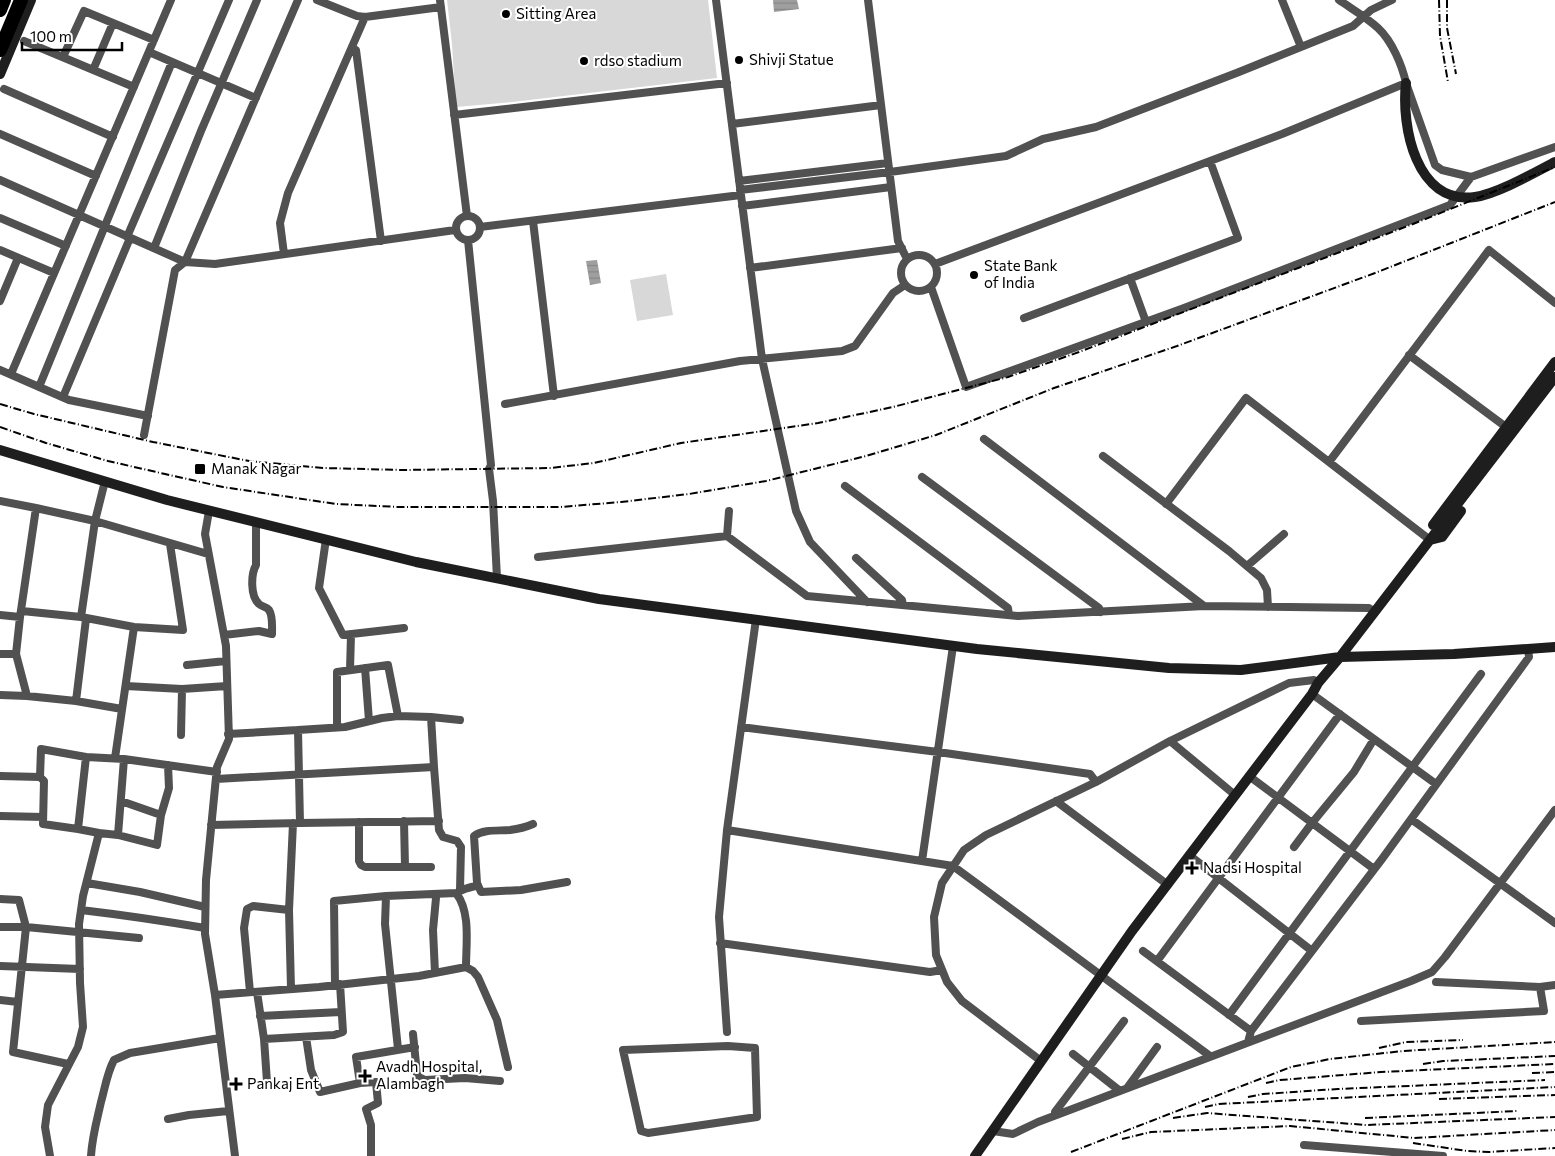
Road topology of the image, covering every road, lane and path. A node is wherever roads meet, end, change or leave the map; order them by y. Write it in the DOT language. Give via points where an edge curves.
graph roads {
  1 [pos="4,0"];
  2 [pos="21,0"];
  3 [pos="31,0"];
  4 [pos="171,0"];
  5 [pos="229,0"];
  6 [pos="257,0"];
  7 [pos="298,0"];
  8 [pos="317,0"];
  9 [pos="716,0"];
  10 [pos="868,0"];
  11 [pos="1282,0"];
  12 [pos="1339,0"];
  13 [pos="1355,0"];
  14 [pos="1392,0"];
  15 [pos="440,3"];
  16 [pos="1351,9"];
  17 [pos="0,10"];
  18 [pos="1362,16"];
  19 [pos="366,17"];
  20 [pos="113,23"];
  21 [pos="154,40"];
  22 [pos="24,41"];
  23 [pos="1301,47"];
  24 [pos="352,48"];
  25 [pos="0,50"];
  26 [pos="149,52"];
  27 [pos="63,58"];
  28 [pos="172,62"];
  29 [pos="93,70"];
  30 [pos="197,73"];
  31 [pos="0,74"];
  32 [pos="221,83"];
  33 [pos="727,83"];
  34 [pos="1406,83"];
  35 [pos="134,87"];
  36 [pos="4,89"];
  37 [pos="256,98"];
  38 [pos="881,105"];
  39 [pos="454,115"];
  40 [pos="732,124"];
  41 [pos="0,134"];
  42 [pos="113,136"];
  43 [pos="1555,147"];
  44 [pos="1210,161"];
  45 [pos="1555,162"];
  46 [pos="888,163"];
  47 [pos="890,172"];
  48 [pos="96,176"];
  49 [pos="1471,177"];
  50 [pos="0,180"];
  51 [pos="739,181"];
  52 [pos="892,187"];
  53 [pos="740,193"];
  54 [pos="742,206"];
  55 [pos="79,215"];
  56 [pos="467,216"];
  57 [pos="0,218"];
  58 [pos="533,221"];
  59 [pos="104,226"];
  60 [pos="480,227"];
  61 [pos="455,230"];
  62 [pos="129,237"];
  63 [pos="468,240"];
  64 [pos="381,241"];
  65 [pos="66,246"];
  66 [pos="154,248"];
  67 [pos="902,248"];
  68 [pos="0,250"];
  69 [pos="284,254"];
  70 [pos="18,258"];
  71 [pos="907,259"];
  72 [pos="185,262"];
  73 [pos="935,264"];
  74 [pos="750,268"];
  75 [pos="54,273"];
  76 [pos="1130,278"];
  77 [pos="905,285"];
  78 [pos="931,287"];
  79 [pos="0,300"];
  80 [pos="1555,303"];
  81 [pos="1024,318"];
  82 [pos="1146,322"];
  83 [pos="1409,355"];
  84 [pos="762,359"];
  85 [pos="1555,362"];
  86 [pos="0,370"];
  87 [pos="11,374"];
  88 [pos="1555,376"];
  89 [pos="39,387"];
  90 [pos="1555,388"];
  91 [pos="554,396"];
  92 [pos="63,397"];
  93 [pos="505,404"];
  94 [pos="148,416"];
  95 [pos="1506,427"];
  96 [pos="144,435"];
  97 [pos="984,439"];
  98 [pos="0,450"];
  99 [pos="1102,456"];
  100 [pos="1329,462"];
  101 [pos="922,477"];
  102 [pos="105,481"];
  103 [pos="845,486"];
  104 [pos="0,501"];
  105 [pos="1166,504"];
  106 [pos="36,508"];
  107 [pos="210,511"];
  108 [pos="730,512"];
  109 [pos="95,521"];
  110 [pos="256,522"];
  111 [pos="1284,534"];
  112 [pos="727,536"];
  113 [pos="1433,537"];
  114 [pos="326,539"];
  115 [pos="170,544"];
  116 [pos="208,554"];
  117 [pos="538,557"];
  118 [pos="856,558"];
  119 [pos="1247,566"];
  120 [pos="496,578"];
  121 [pos="867,602"];
  122 [pos="903,605"];
  123 [pos="1204,606"];
  124 [pos="1268,607"];
  125 [pos="1101,612"];
  126 [pos="1375,612"];
  127 [pos="21,614"];
  128 [pos="0,615"];
  129 [pos="1009,615"];
  130 [pos="84,618"];
  131 [pos="756,619"];
  132 [pos="134,627"];
  133 [pos="404,628"];
  134 [pos="350,634"];
  135 [pos="224,635"];
  136 [pos="953,646"];
  137 [pos="1555,647"];
  138 [pos="1528,649"];
  139 [pos="0,654"];
  140 [pos="16,654"];
  141 [pos="1340,657"];
  142 [pos="226,661"];
  143 [pos="187,664"];
  144 [pos="365,668"];
  145 [pos="350,670"];
  146 [pos="1480,674"];
  147 [pos="1318,683"];
  148 [pos="126,686"];
  149 [pos="227,686"];
  150 [pos="182,689"];
  151 [pos="1312,694"];
  152 [pos="0,695"];
  153 [pos="27,696"];
  154 [pos="76,701"];
  155 [pos="122,709"];
  156 [pos="1340,714"];
  157 [pos="398,716"];
  158 [pos="431,718"];
  159 [pos="460,720"];
  160 [pos="369,721"];
  161 [pos="338,727"];
  162 [pos="741,727"];
  163 [pos="298,730"];
  164 [pos="228,734"];
  165 [pos="181,735"];
  166 [pos="1374,739"];
  167 [pos="1170,741"];
  168 [pos="938,752"];
  169 [pos="86,757"];
  170 [pos="115,758"];
  171 [pos="124,759"];
  172 [pos="168,765"];
  173 [pos="1412,767"];
  174 [pos="434,768"];
  175 [pos="217,775"];
  176 [pos="0,776"];
  177 [pos="298,776"];
  178 [pos="1249,776"];
  179 [pos="40,777"];
  180 [pos="1096,782"];
  181 [pos="1436,784"];
  182 [pos="1235,795"];
  183 [pos="1278,798"];
  184 [pos="121,801"];
  185 [pos="1056,801"];
  186 [pos="1555,810"];
  187 [pos="160,815"];
  188 [pos="0,816"];
  189 [pos="43,817"];
  190 [pos="1411,819"];
  191 [pos="404,821"];
  192 [pos="439,821"];
  193 [pos="359,822"];
  194 [pos="1312,822"];
  195 [pos="296,823"];
  196 [pos="533,824"];
  197 [pos="211,825"];
  198 [pos="78,829"];
  199 [pos="727,830"];
  200 [pos="99,834"];
  201 [pos="118,835"];
  202 [pos="1294,847"];
  203 [pos="1350,851"];
  204 [pos="1189,855"];
  205 [pos="922,861"];
  206 [pos="953,866"];
  207 [pos="405,867"];
  208 [pos="431,867"];
  209 [pos="1374,869"];
  210 [pos="1218,878"];
  211 [pos="566,882"];
  212 [pos="86,883"];
  213 [pos="1501,883"];
  214 [pos="478,885"];
  215 [pos="1168,885"];
  216 [pos="458,892"];
  217 [pos="386,896"];
  218 [pos="436,898"];
  219 [pos="0,899"];
  220 [pos="205,907"];
  221 [pos="81,910"];
  222 [pos="289,910"];
  223 [pos="1555,923"];
  224 [pos="26,927"];
  225 [pos="0,928"];
  226 [pos="205,928"];
  227 [pos="79,932"];
  228 [pos="1288,934"];
  229 [pos="139,938"];
  230 [pos="720,943"];
  231 [pos="1143,951"];
  232 [pos="1312,951"];
  233 [pos="1157,961"];
  234 [pos="0,966"];
  235 [pos="22,966"];
  236 [pos="466,967"];
  237 [pos="80,969"];
  238 [pos="942,970"];
  239 [pos="435,973"];
  240 [pos="1102,975"];
  241 [pos="391,979"];
  242 [pos="1436,982"];
  243 [pos="338,984"];
  244 [pos="1555,985"];
  245 [pos="1540,987"];
  246 [pos="291,989"];
  247 [pos="254,992"];
  248 [pos="215,995"];
  249 [pos="0,1000"];
  250 [pos="18,1002"];
  251 [pos="341,1012"];
  252 [pos="1229,1015"];
  253 [pos="260,1016"];
  254 [pos="1124,1021"];
  255 [pos="1361,1021"];
  256 [pos="1251,1031"];
  257 [pos="727,1032"];
  258 [pos="413,1034"];
  259 [pos="306,1037"];
  260 [pos="220,1038"];
  261 [pos="264,1039"];
  262 [pos="1248,1042"];
  263 [pos="415,1047"];
  264 [pos="1157,1047"];
  265 [pos="398,1049"];
  266 [pos="1073,1054"];
  267 [pos="1210,1056"];
  268 [pos="1041,1061"];
  269 [pos="68,1064"];
  270 [pos="508,1067"];
  271 [pos="1090,1067"];
  272 [pos="500,1081"];
  273 [pos="267,1082"];
  274 [pos="360,1083"];
  275 [pos="1124,1089"];
  276 [pos="228,1111"];
  277 [pos="1056,1115"];
  278 [pos="168,1119"];
  279 [pos="992,1130"];
  280 [pos="648,1134"];
  281 [pos="1304,1145"];
  282 [pos="50,1156"];
  283 [pos="91,1156"];
  284 [pos="235,1156"];
  285 [pos="371,1156"];
  286 [pos="975,1156"];
  287 [pos="1443,1156"];
  1 -- 17 [label="highway"];
  2 -- 25 [label="highway"];
  3 -- 31 [label="street"];
  4 -- 21 [label="street"];
  5 -- 30 [label="street"];
  6 -- 32 [label="street"];
  7 -- 37 [label="street"];
  8 -- 19 [label="street"];
  9 -- 33 [label="street"];
  10 -- 38 [label="street"];
  11 -- 23 [label="street"];
  12 -- 16 [label="street"];
  13 -- 16 [label="street"];
  14 -- 18 [label="street"];
  15 -- 19 [label="street"];
  15 -- 39 [label="street"];
  16 -- 18 [label="street"];
  18 -- 23 [label="street" via="1353,26"];
  18 -- 34 [label="street" via="1387,40 1403,70"];
  19 -- 24 [label="street"];
  20 -- 21 [label="street"];
  20 -- 27 [label="street" via="84,11"];
  20 -- 29 [label="street"];
  21 -- 26 [label="street"];
  22 -- 27 [label="street"];
  23 -- 47 [label="street" via="1096,127 1043,139 1006,156"];
  24 -- 64 [label="street" via="356,50"];
  24 -- 69 [label="street" via="288,194 280,223"];
  26 -- 28 [label="street"];
  26 -- 35 [label="street"];
  27 -- 29 [label="street"];
  28 -- 30 [label="street"];
  28 -- 59 [label="street"];
  29 -- 35 [label="street"];
  30 -- 32 [label="street"];
  30 -- 62 [label="street"];
  32 -- 37 [label="street"];
  32 -- 66 [label="street"];
  33 -- 39 [label="street"];
  33 -- 40 [label="street"];
  34 -- 44 [label="street"];
  34 -- 45 [label="street" via="1404,100 1417,162 1440,190 1462,198 1477,197"];
  34 -- 49 [label="street" via="1436,165 1442,170"];
  35 -- 42 [label="street"];
  36 -- 42 [label="street"];
  37 -- 72 [label="street"];
  38 -- 40 [label="street"];
  38 -- 46 [label="street"];
  39 -- 56 [label="street"];
  40 -- 51 [label="street"];
  41 -- 48 [label="street"];
  42 -- 48 [label="street"];
  43 -- 49 [label="street"];
  44 -- 73 [label="street"];
  44 -- 76 [label="street" via="1238,238"];
  46 -- 47 [label="street"];
  46 -- 51 [label="street"];
  47 -- 52 [label="street"];
  47 -- 53 [label="street"];
  48 -- 55 [label="street"];
  49 -- 82 [label="street" via="1450,205"];
  50 -- 55 [label="street"];
  51 -- 53 [label="street"];
  52 -- 54 [label="street"];
  52 -- 67 [label="street" via="898,241"];
  53 -- 54 [label="street"];
  53 -- 58 [label="street"];
  54 -- 74 [label="street"];
  55 -- 59 [label="street"];
  55 -- 65 [label="street"];
  56 -- 60 [label="street" via="476,219"];
  56 -- 61 [label="street" via="460,218"];
  57 -- 65 [label="street"];
  58 -- 60 [label="street"];
  58 -- 91 [label="street"];
  59 -- 62 [label="street"];
  59 -- 89 [label="street"];
  60 -- 63 [label="street" via="477,236"];
  61 -- 63 [label="street" via="460,238"];
  61 -- 64 [label="street"];
  62 -- 66 [label="street"];
  62 -- 92 [label="street"];
  63 -- 120 [label="street" via="491,460"];
  64 -- 69 [label="street"];
  65 -- 75 [label="street"];
  66 -- 72 [label="street"];
  67 -- 71 [label="street"];
  67 -- 74 [label="street"];
  68 -- 70 [label="street"];
  69 -- 72 [label="street" via="215,264"];
  70 -- 75 [label="street"];
  70 -- 79 [label="street"];
  71 -- 73 [label="street" via="921,254"];
  71 -- 77 [label="street" via="900,271"];
  72 -- 94 [label="street" via="175,270"];
  73 -- 78 [label="street" via="938,275"];
  74 -- 84 [label="street"];
  75 -- 87 [label="street"];
  76 -- 81 [label="street"];
  76 -- 82 [label="street"];
  77 -- 78 [label="street" via="918,292"];
  77 -- 84 [label="street" via="893,293 855,346 842,351"];
  78 -- 82 [label="street" via="966,387"];
  80 -- 83 [label="street" via="1489,250"];
  83 -- 95 [label="street"];
  83 -- 100 [label="street"];
  84 -- 91 [label="street"];
  84 -- 121 [label="street" via="796,511 810,542"];
  85 -- 95 [label="street"];
  86 -- 87 [label="street"];
  87 -- 89 [label="street"];
  88 -- 113 [label="street"];
  89 -- 92 [label="street"];
  90 -- 113 [label="street" via="1442,536"];
  91 -- 93 [label="street"];
  92 -- 94 [label="street"];
  94 -- 96 [label="street"];
  95 -- 113 [label="street" via="1430,529"];
  97 -- 123 [label="street"];
  98 -- 102 [label="street"];
  99 -- 105 [label="street"];
  100 -- 105 [label="street" via="1246,398"];
  100 -- 113 [label="street"];
  101 -- 125 [label="street"];
  102 -- 107 [label="street"];
  102 -- 109 [label="street"];
  103 -- 129 [label="street" via="1008,608"];
  104 -- 106 [label="street"];
  105 -- 119 [label="street"];
  106 -- 109 [label="street"];
  106 -- 127 [label="street"];
  107 -- 110 [label="street"];
  107 -- 116 [label="street" via="205,534"];
  108 -- 112 [label="street"];
  109 -- 115 [label="street"];
  109 -- 130 [label="street"];
  110 -- 114 [label="street"];
  110 -- 135 [label="street" via="256,565 252,581 256,601 270,611 272,634 259,631"];
  111 -- 119 [label="street"];
  112 -- 117 [label="street"];
  112 -- 121 [label="street" via="807,596"];
  113 -- 126 [label="street"];
  114 -- 120 [label="street"];
  114 -- 134 [label="street" via="319,588 343,635"];
  115 -- 116 [label="street"];
  115 -- 132 [label="street" via="183,630"];
  116 -- 135 [label="street"];
  118 -- 122 [label="street" via="902,600"];
  119 -- 124 [label="street" via="1267,590"];
  120 -- 131 [label="street" via="599,599"];
  121 -- 122 [label="street"];
  122 -- 129 [label="street"];
  123 -- 124 [label="street"];
  123 -- 125 [label="street"];
  124 -- 126 [label="street" via="1368,608"];
  125 -- 129 [label="street"];
  126 -- 141 [label="street"];
  127 -- 128 [label="street"];
  127 -- 130 [label="street"];
  127 -- 140 [label="street"];
  130 -- 132 [label="street"];
  130 -- 154 [label="street"];
  131 -- 136 [label="street"];
  131 -- 162 [label="street"];
  132 -- 148 [label="street"];
  133 -- 134 [label="street"];
  134 -- 145 [label="street"];
  135 -- 142 [label="street"];
  136 -- 141 [label="street" via="1169,668 1241,670"];
  136 -- 168 [label="street"];
  137 -- 138 [label="street"];
  138 -- 141 [label="street"];
  138 -- 181 [label="street" via="1529,657"];
  139 -- 140 [label="street"];
  140 -- 153 [label="street"];
  141 -- 147 [label="street"];
  142 -- 143 [label="street"];
  142 -- 149 [label="street"];
  144 -- 145 [label="street"];
  144 -- 157 [label="street" via="388,665"];
  144 -- 160 [label="street"];
  145 -- 161 [label="street" via="337,672"];
  146 -- 173 [label="street"];
  147 -- 151 [label="street"];
  147 -- 167 [label="street" via="1314,680 1289,683"];
  148 -- 150 [label="street"];
  148 -- 155 [label="street"];
  149 -- 150 [label="street"];
  149 -- 164 [label="street"];
  150 -- 165 [label="street"];
  151 -- 156 [label="street"];
  151 -- 178 [label="street"];
  152 -- 153 [label="street"];
  153 -- 154 [label="street"];
  154 -- 155 [label="street"];
  155 -- 170 [label="street"];
  156 -- 166 [label="street"];
  156 -- 183 [label="street"];
  157 -- 158 [label="street"];
  157 -- 160 [label="street"];
  158 -- 159 [label="street"];
  158 -- 174 [label="street"];
  160 -- 161 [label="street"];
  161 -- 163 [label="street"];
  162 -- 168 [label="street"];
  162 -- 199 [label="street"];
  163 -- 164 [label="street"];
  163 -- 177 [label="street"];
  164 -- 175 [label="street"];
  166 -- 173 [label="street"];
  166 -- 194 [label="street" via="1354,772"];
  167 -- 180 [label="street"];
  167 -- 182 [label="street"];
  168 -- 180 [label="street" via="1090,774"];
  168 -- 205 [label="street"];
  169 -- 170 [label="street"];
  169 -- 179 [label="street" via="41,749"];
  169 -- 198 [label="street"];
  170 -- 171 [label="street"];
  171 -- 172 [label="street"];
  171 -- 184 [label="street"];
  172 -- 175 [label="street"];
  172 -- 187 [label="street" via="169,788"];
  173 -- 181 [label="street"];
  173 -- 203 [label="street"];
  174 -- 177 [label="street"];
  174 -- 192 [label="street"];
  175 -- 177 [label="street"];
  175 -- 197 [label="street"];
  176 -- 179 [label="street"];
  177 -- 195 [label="street"];
  178 -- 182 [label="street"];
  178 -- 183 [label="street"];
  179 -- 189 [label="street" via="44,782"];
  180 -- 185 [label="street"];
  181 -- 190 [label="street"];
  182 -- 204 [label="street"];
  183 -- 194 [label="street"];
  183 -- 210 [label="street"];
  184 -- 187 [label="street"];
  184 -- 201 [label="street"];
  185 -- 206 [label="street" via="986,835 964,850"];
  185 -- 215 [label="street"];
  186 -- 213 [label="street"];
  187 -- 201 [label="street" via="157,845"];
  188 -- 189 [label="street"];
  189 -- 198 [label="street" via="43,824"];
  190 -- 209 [label="street"];
  190 -- 213 [label="street"];
  191 -- 192 [label="street"];
  191 -- 193 [label="street"];
  191 -- 207 [label="street"];
  192 -- 216 [label="street" via="443,837 457,841 461,847"];
  193 -- 195 [label="street"];
  193 -- 207 [label="street" via="361,866"];
  194 -- 202 [label="street"];
  194 -- 203 [label="street"];
  195 -- 197 [label="street"];
  195 -- 222 [label="street"];
  196 -- 214 [label="street" via="511,830 480,832 474,836"];
  197 -- 220 [label="street"];
  198 -- 200 [label="street"];
  199 -- 205 [label="street"];
  199 -- 230 [label="street" via="719,917"];
  200 -- 201 [label="street"];
  200 -- 212 [label="street"];
  203 -- 209 [label="street"];
  203 -- 228 [label="street"];
  204 -- 210 [label="street"];
  204 -- 215 [label="street"];
  205 -- 206 [label="street"];
  206 -- 238 [label="street" via="942,883 934,917 936,955"];
  206 -- 240 [label="street"];
  207 -- 208 [label="street"];
  209 -- 232 [label="street"];
  210 -- 228 [label="street"];
  210 -- 233 [label="street"];
  211 -- 214 [label="street" via="489,893 481,892"];
  212 -- 220 [label="street"];
  212 -- 221 [label="street"];
  213 -- 223 [label="street"];
  213 -- 262 [label="street" via="1432,972"];
  214 -- 216 [label="street"];
  215 -- 240 [label="street"];
  216 -- 217 [label="street"];
  216 -- 236 [label="street" via="465,918"];
  217 -- 241 [label="street" via="385,924"];
  217 -- 243 [label="street" via="334,901"];
  218 -- 239 [label="street" via="433,930"];
  219 -- 224 [label="street" via="19,900"];
  220 -- 226 [label="street"];
  221 -- 226 [label="street"];
  221 -- 227 [label="street"];
  222 -- 246 [label="street"];
  222 -- 247 [label="street" via="253,906 248,909 244,928"];
  224 -- 225 [label="street"];
  224 -- 227 [label="street"];
  224 -- 235 [label="street"];
  226 -- 248 [label="street"];
  227 -- 229 [label="street"];
  227 -- 237 [label="street"];
  228 -- 232 [label="street"];
  228 -- 252 [label="street"];
  230 -- 238 [label="street" via="930,972"];
  230 -- 257 [label="street"];
  231 -- 233 [label="street"];
  232 -- 256 [label="street"];
  233 -- 252 [label="street"];
  234 -- 235 [label="street"];
  235 -- 237 [label="street"];
  235 -- 250 [label="street"];
  236 -- 239 [label="street"];
  236 -- 270 [label="street" via="478,977 494,1013"];
  237 -- 269 [label="street" via="83,1027 78,1047"];
  238 -- 268 [label="street" via="962,1000"];
  239 -- 241 [label="street"];
  240 -- 267 [label="street"];
  240 -- 268 [label="street"];
  241 -- 243 [label="street"];
  241 -- 265 [label="street"];
  242 -- 245 [label="street"];
  243 -- 246 [label="street"];
  243 -- 251 [label="street"];
  244 -- 245 [label="street"];
  245 -- 255 [label="street" via="1544,1012"];
  246 -- 247 [label="street"];
  247 -- 248 [label="street"];
  247 -- 253 [label="street"];
  248 -- 260 [label="street"];
  249 -- 250 [label="street"];
  250 -- 269 [label="street" via="13,1052"];
  251 -- 253 [label="street"];
  251 -- 259 [label="street" via="341,1034"];
  252 -- 256 [label="street"];
  253 -- 261 [label="street"];
  254 -- 271 [label="street"];
  256 -- 262 [label="street"];
  258 -- 263 [label="street"];
  259 -- 261 [label="street"];
  259 -- 274 [label="street" via="311,1070 320,1092"];
  260 -- 276 [label="street"];
  260 -- 283 [label="street" via="130,1053 114,1060 97,1116"];
  261 -- 273 [label="street"];
  262 -- 267 [label="street"];
  263 -- 265 [label="street"];
  263 -- 272 [label="street" via="417,1074 425,1080 465,1078"];
  264 -- 275 [label="street"];
  265 -- 274 [label="street" via="356,1057"];
  266 -- 271 [label="street"];
  267 -- 275 [label="street"];
  268 -- 279 [label="street"];
  269 -- 282 [label="street" via="48,1105 46,1127"];
  271 -- 275 [label="street"];
  271 -- 277 [label="street" via="1055,1112"];
  274 -- 285 [label="street" via="376,1082 378,1103 366,1108 371,1125"];
  275 -- 277 [label="street"];
  276 -- 278 [label="street"];
  276 -- 284 [label="street"];
  277 -- 279 [label="street" via="1013,1134"];
  279 -- 286 [label="street"];
  280 -- 280 [label="street" via="757,1117 755,1048 624,1050 641,1131"];
  281 -- 287 [label="street"];
}
